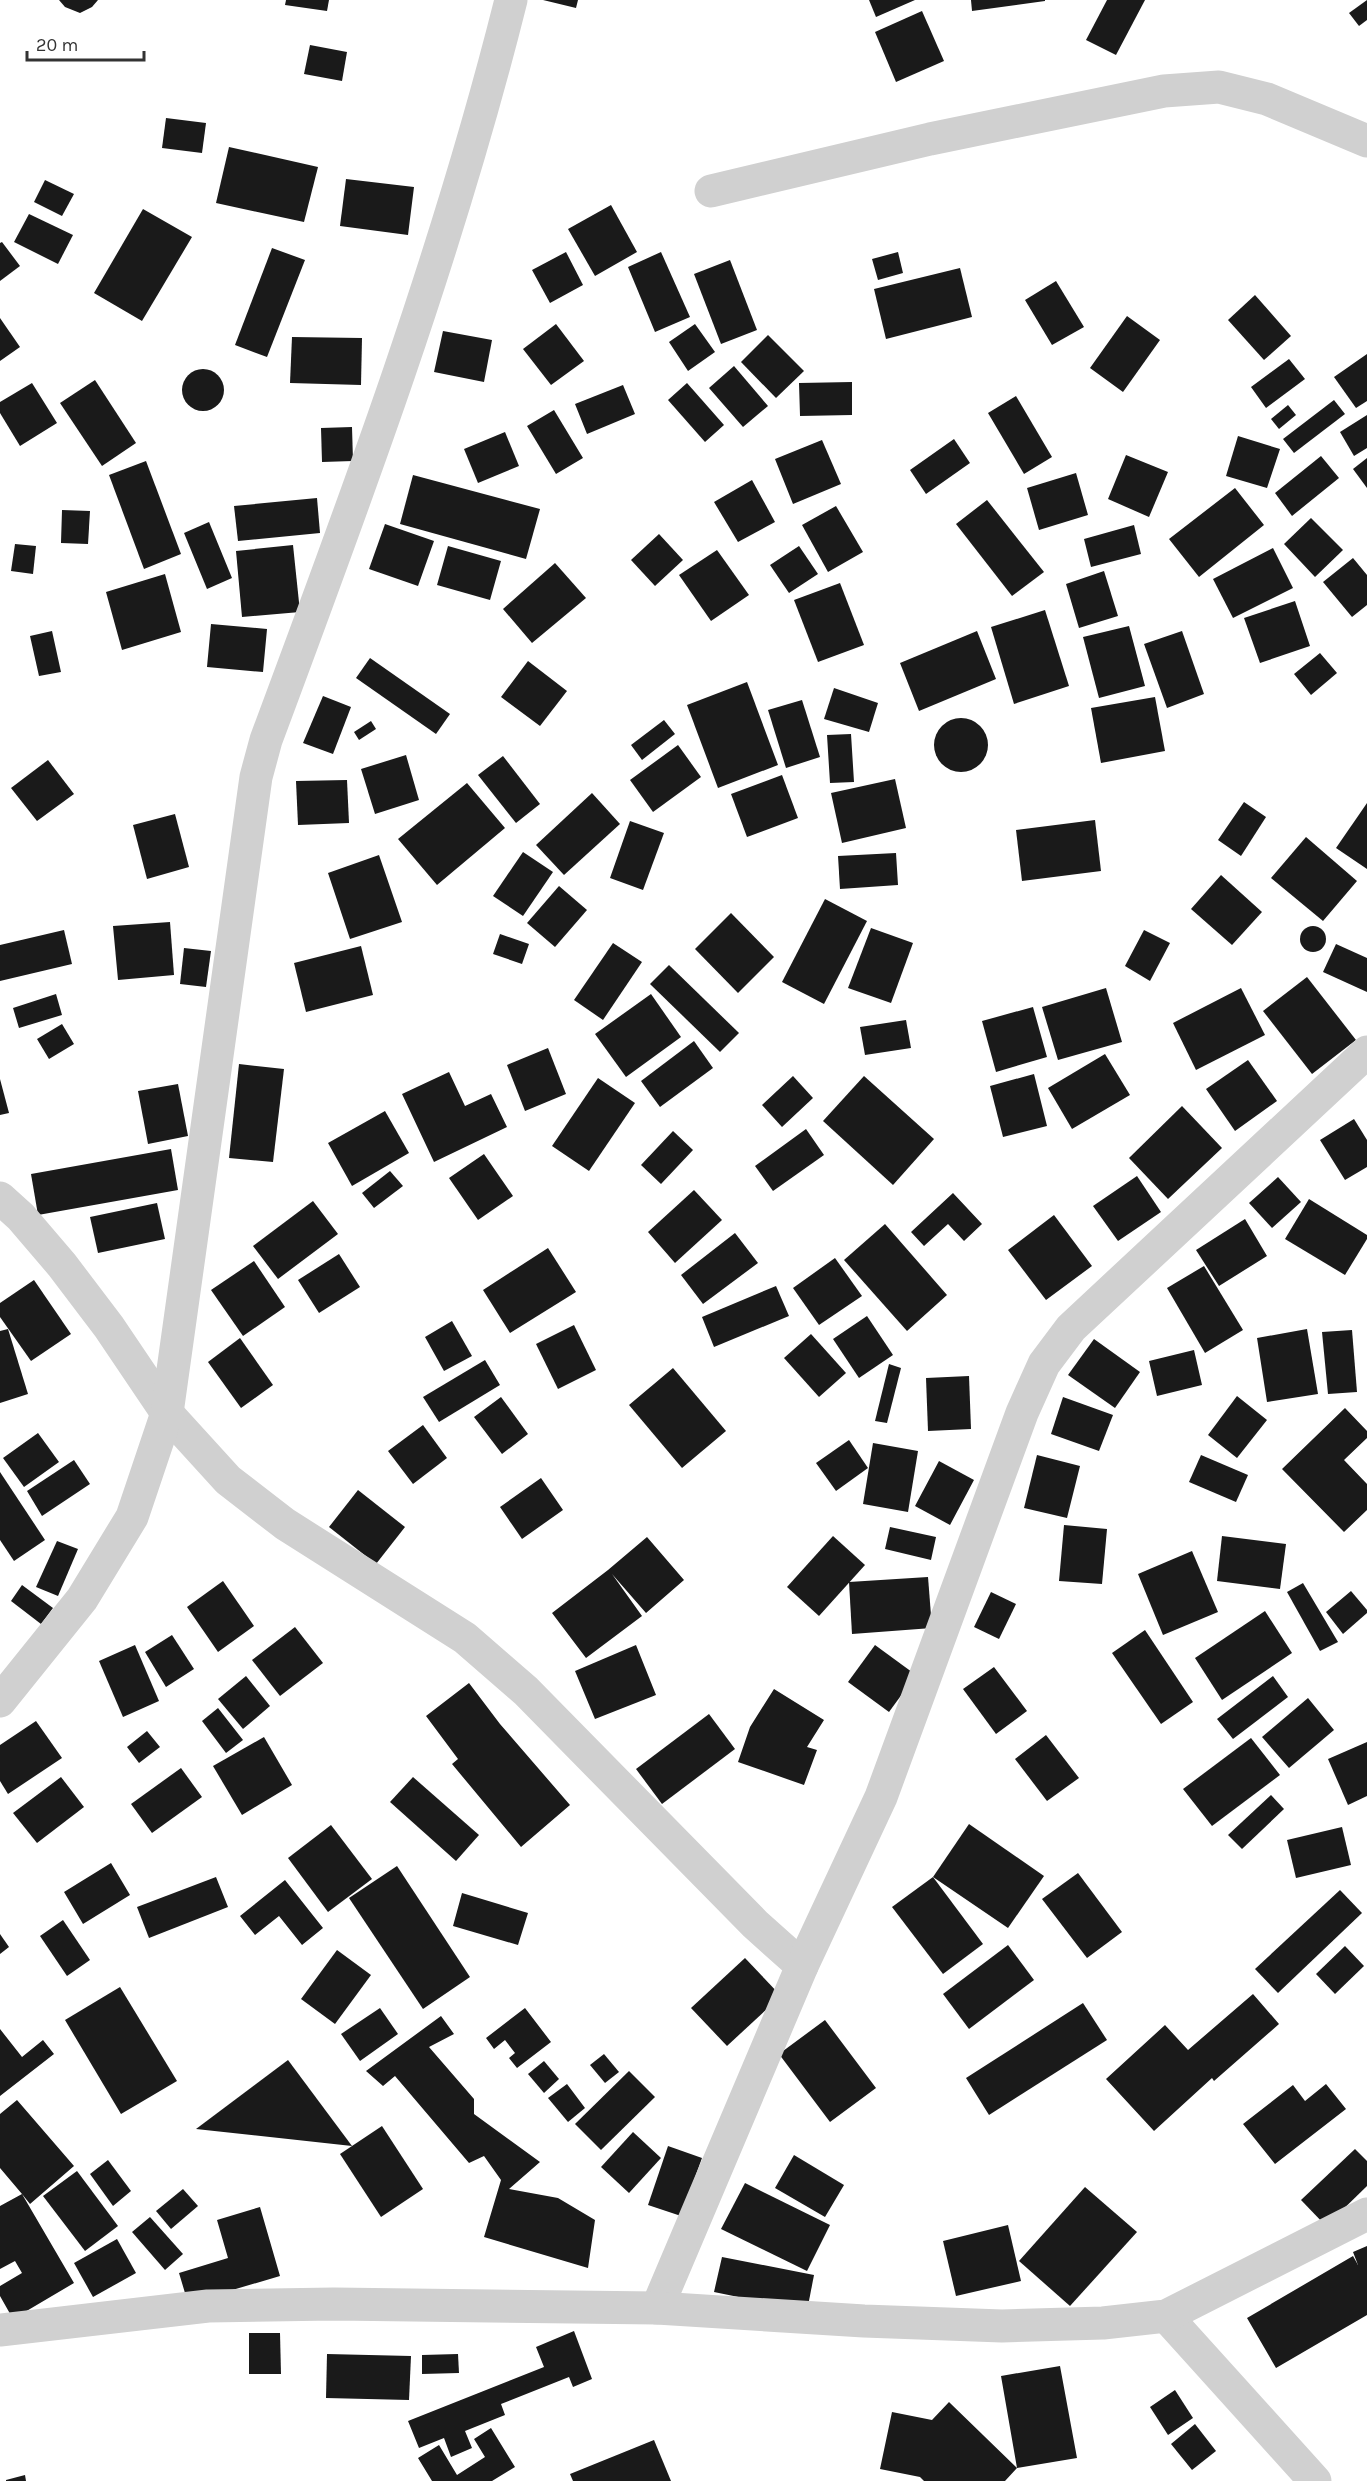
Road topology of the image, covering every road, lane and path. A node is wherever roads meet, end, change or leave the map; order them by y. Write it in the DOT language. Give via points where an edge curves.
graph roads {
  1 [pos="511,0"];
  2 [pos="1367,141"];
  3 [pos="711,191"];
  4 [pos="1367,1052"];
  5 [pos="0,1198"];
  6 [pos="167,1413"];
  7 [pos="0,1701"];
  8 [pos="802,1966"];
  9 [pos="1367,2214"];
  10 [pos="657,2308"];
  11 [pos="1166,2316"];
  12 [pos="0,2330"];
  13 [pos="1315,2481"];
  1 -- 6 [label="street" via="452,213 256,777"];
  2 -- 3 [label="street" via="1267,99 1219,87 1164,91 930,139"];
  4 -- 8 [label="street" via="1071,1328 1044,1364 1022,1413 881,1797"];
  5 -- 6 [label="street" via="21,1216 69,1274"];
  6 -- 7 [label="street" via="132,1517 82,1599"];
  6 -- 8 [label="street" via="228,1480 252,1499 465,1638 526,1691 755,1924"];
  8 -- 10 [label="street"];
  9 -- 11 [label="street"];
  10 -- 11 [label="street" via="1002,2326 1103,2324"];
  10 -- 12 [label="street" via="208,2306"];
  11 -- 13 [label="street"];
}
